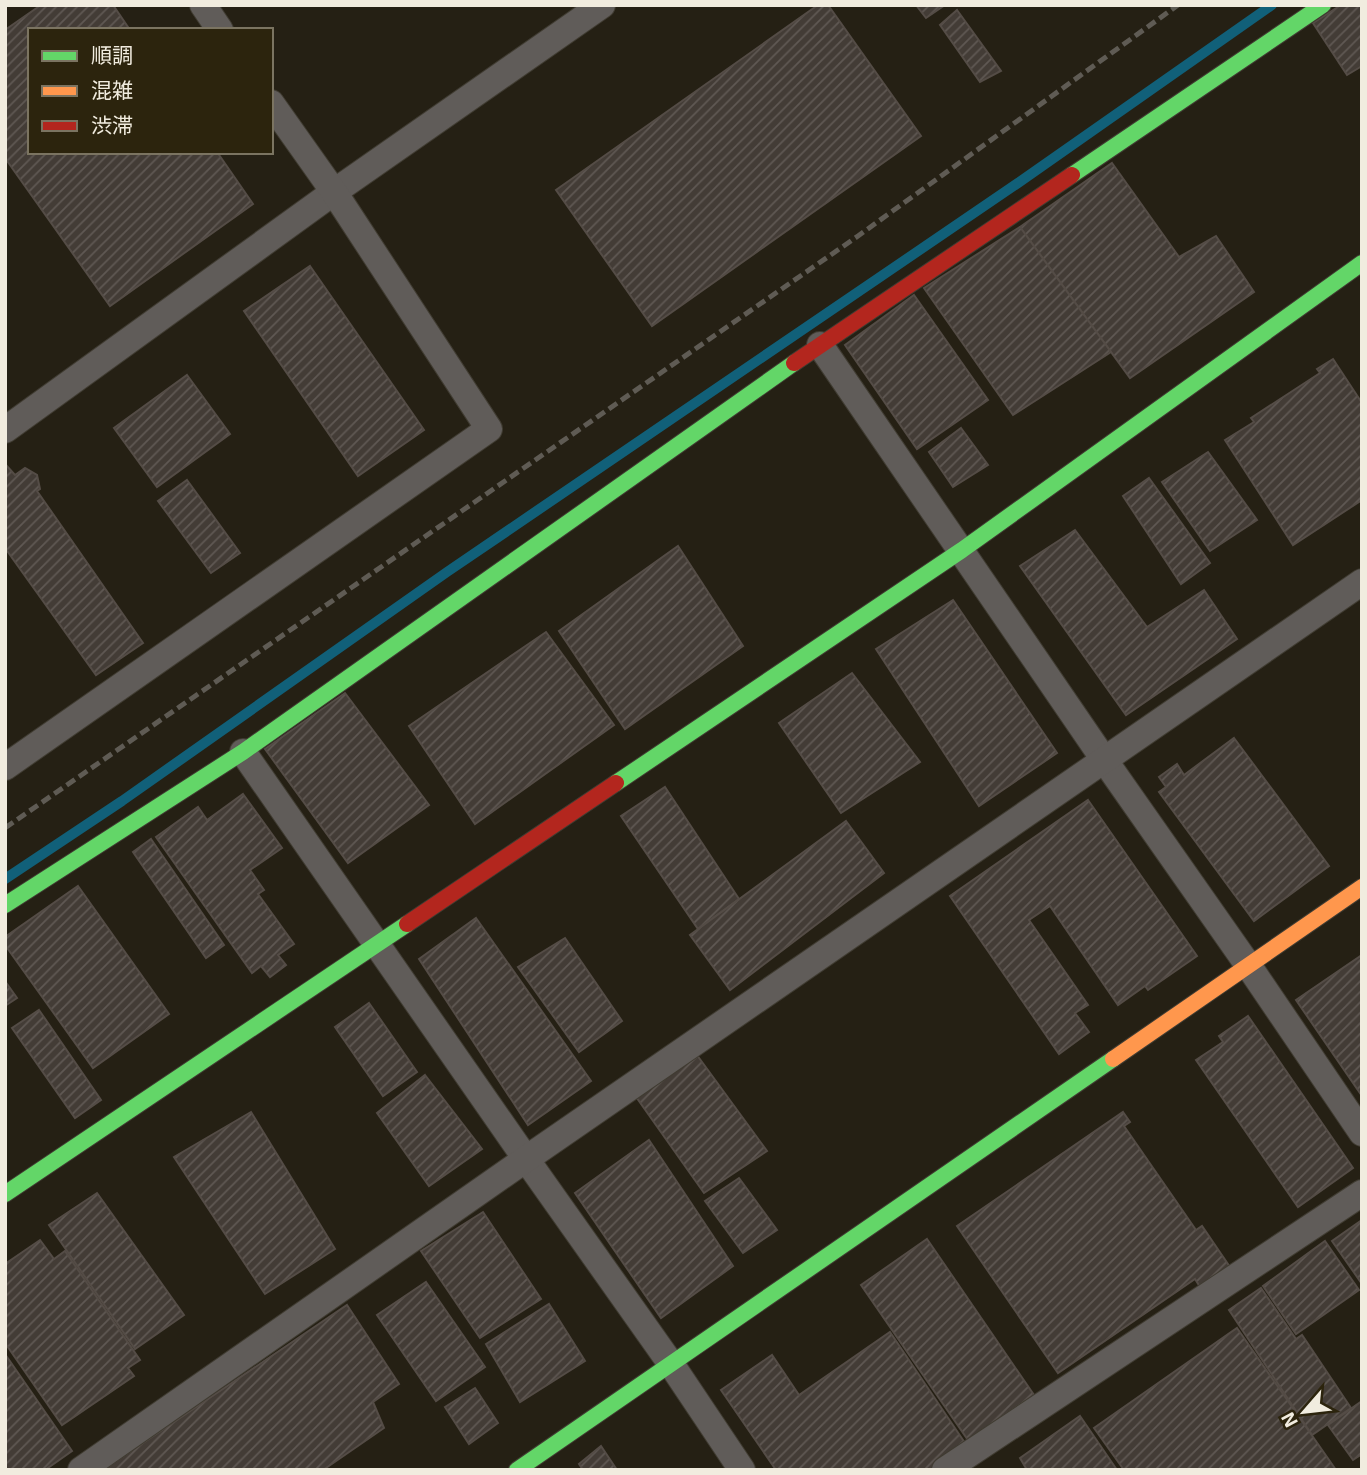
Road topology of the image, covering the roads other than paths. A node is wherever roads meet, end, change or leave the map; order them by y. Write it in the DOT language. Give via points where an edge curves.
graph roads {
  1 [pos="203,5"];
  2 [pos="602,5"];
  3 [pos="1323,5"];
  4 [pos="219,28"];
  5 [pos="273,106"];
  6 [pos="334,192"];
  7 [pos="1362,263"];
  8 [pos="820,345"];
  9 [pos="5,430"];
  10 [pos="962,550"];
  11 [pos="1362,582"];
  12 [pos="243,752"];
  13 [pos="1105,761"];
  14 [pos="5,767"];
  15 [pos="1362,887"];
  16 [pos="5,905"];
  17 [pos="376,944"];
  18 [pos="1248,965"];
  19 [pos="1362,1133"];
  20 [pos="526,1159"];
  21 [pos="1362,1193"];
  22 [pos="5,1194"];
  23 [pos="671,1364"];
  24 [pos="80,1470"];
  25 [pos="517,1470"];
  26 [pos="742,1470"];
  27 [pos="945,1470"];
  1 -- 4 [label="street"];
  2 -- 6 [label="street"];
  3 -- 8 [label="street"];
  5 -- 6 [label="street"];
  6 -- 9 [label="street"];
  6 -- 14 [label="street" via="489,429"];
  7 -- 10 [label="street"];
  8 -- 10 [label="street"];
  8 -- 12 [label="street"];
  10 -- 13 [label="street"];
  10 -- 17 [label="street"];
  11 -- 13 [label="street"];
  12 -- 16 [label="street"];
  12 -- 17 [label="street"];
  13 -- 18 [label="street"];
  13 -- 20 [label="street"];
  15 -- 18 [label="street"];
  17 -- 20 [label="street"];
  17 -- 22 [label="street"];
  18 -- 19 [label="street"];
  18 -- 23 [label="street"];
  20 -- 23 [label="street"];
  20 -- 24 [label="street"];
  21 -- 27 [label="street"];
  23 -- 25 [label="street"];
  23 -- 26 [label="street"];
}
